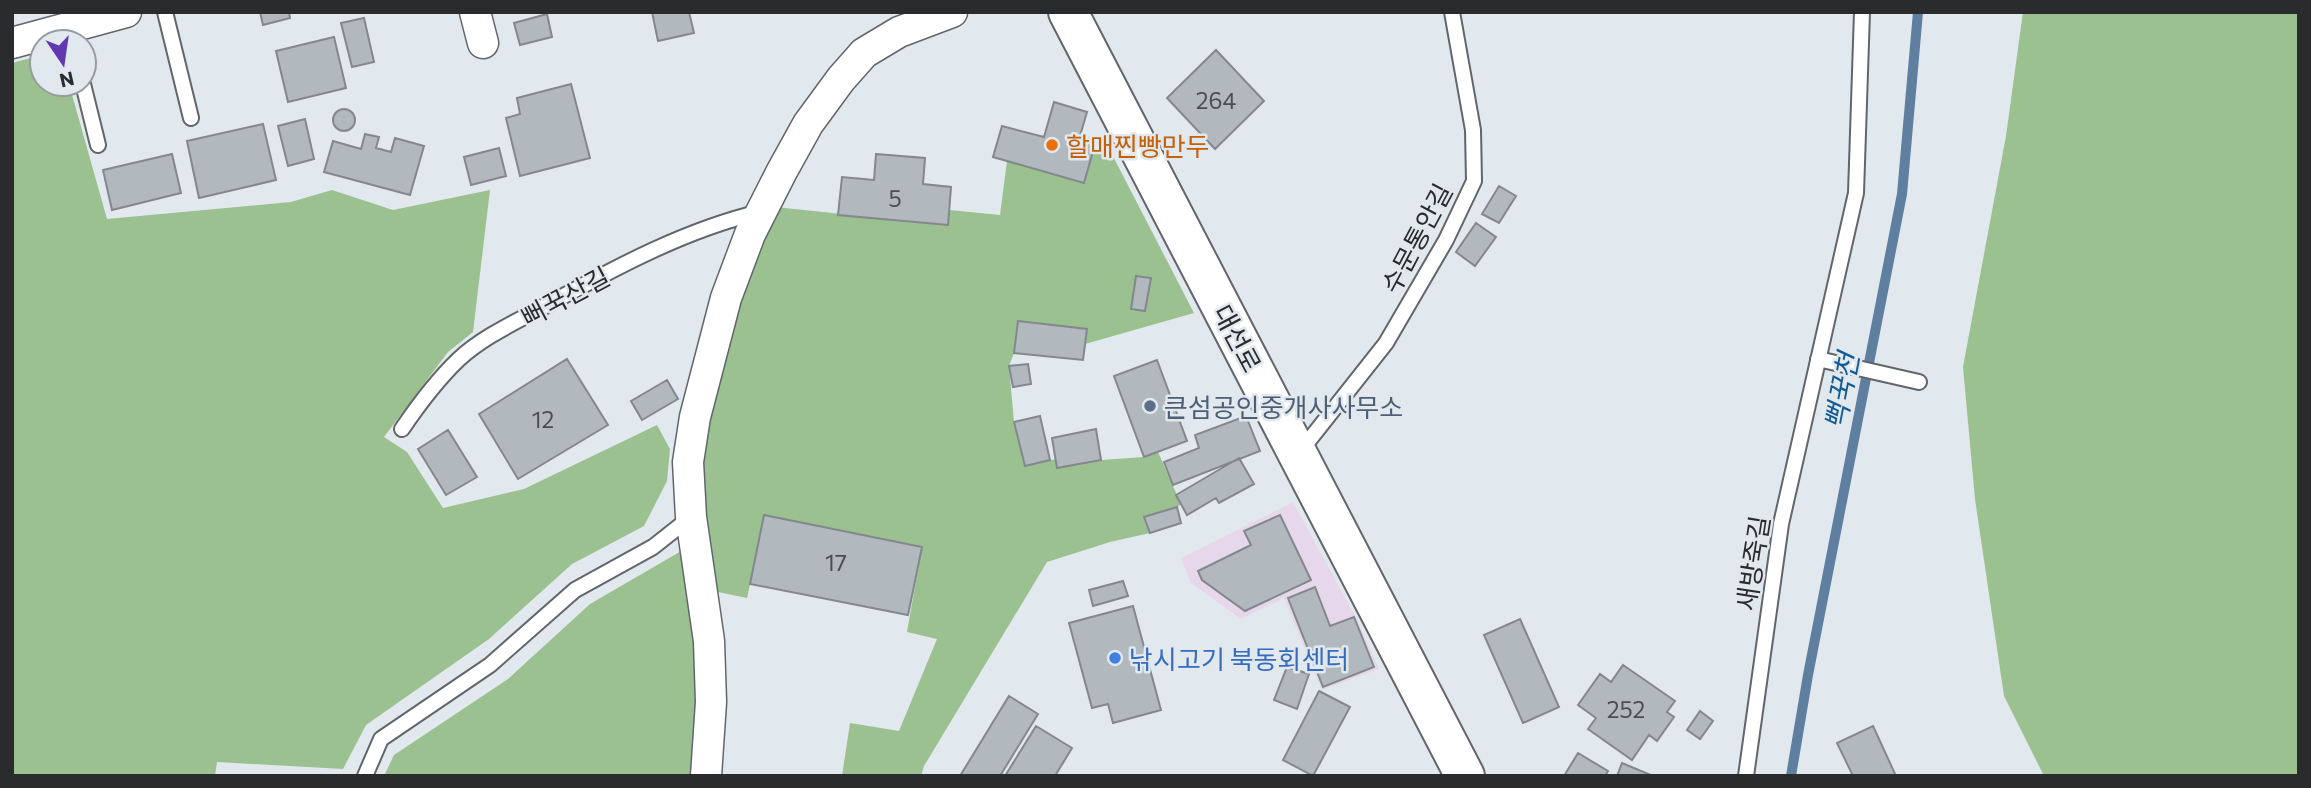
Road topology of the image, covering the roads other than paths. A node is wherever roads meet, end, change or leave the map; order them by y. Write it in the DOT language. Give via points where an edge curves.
graph roads {
  1 [pos="125,12"];
  2 [pos="165,12"];
  3 [pos="475,12"];
  4 [pos="952,12"];
  5 [pos="1068,12"];
  6 [pos="1452,12"];
  7 [pos="1862,12"];
  8 [pos="87,28"];
  9 [pos="483,43"];
  10 [pos="86,98"];
  11 [pos="191,118"];
  12 [pos="98,145"];
  13 [pos="761,212"];
  14 [pos="1818,359"];
  15 [pos="1919,382"];
  16 [pos="402,429"];
  17 [pos="1298,454"];
  18 [pos="691,517"];
  19 [pos="365,776"];
  20 [pos="706,776"];
  21 [pos="1465,776"];
  22 [pos="1746,776"];
  1 -- 8 [label="street"];
  2 -- 11 [label="lane"];
  3 -- 9 [label="street"];
  4 -- 13 [label="street" via="864,53 808,124"];
  5 -- 17 [label="street, 대선로"];
  6 -- 17 [label="lane, 수문통안길" via="1473,130 1474,181 1446,240 1385,343"];
  7 -- 14 [label="lane, 새방죽길" via="1856,193"];
  10 -- 12 [label="lane"];
  13 -- 16 [label="lane, 뻐꾹산길" via="688,235 485,338 459,359"];
  13 -- 18 [label="street" via="726,298 695,417 688,462"];
  14 -- 15 [label="lane"];
  14 -- 22 [label="lane, 새방죽길" via="1781,524"];
  17 -- 21 [label="street, 대선로"];
  18 -- 19 [label="lane" via="653,547 575,590 490,665 381,739"];
  18 -- 20 [label="street" via="709,641"];
}
